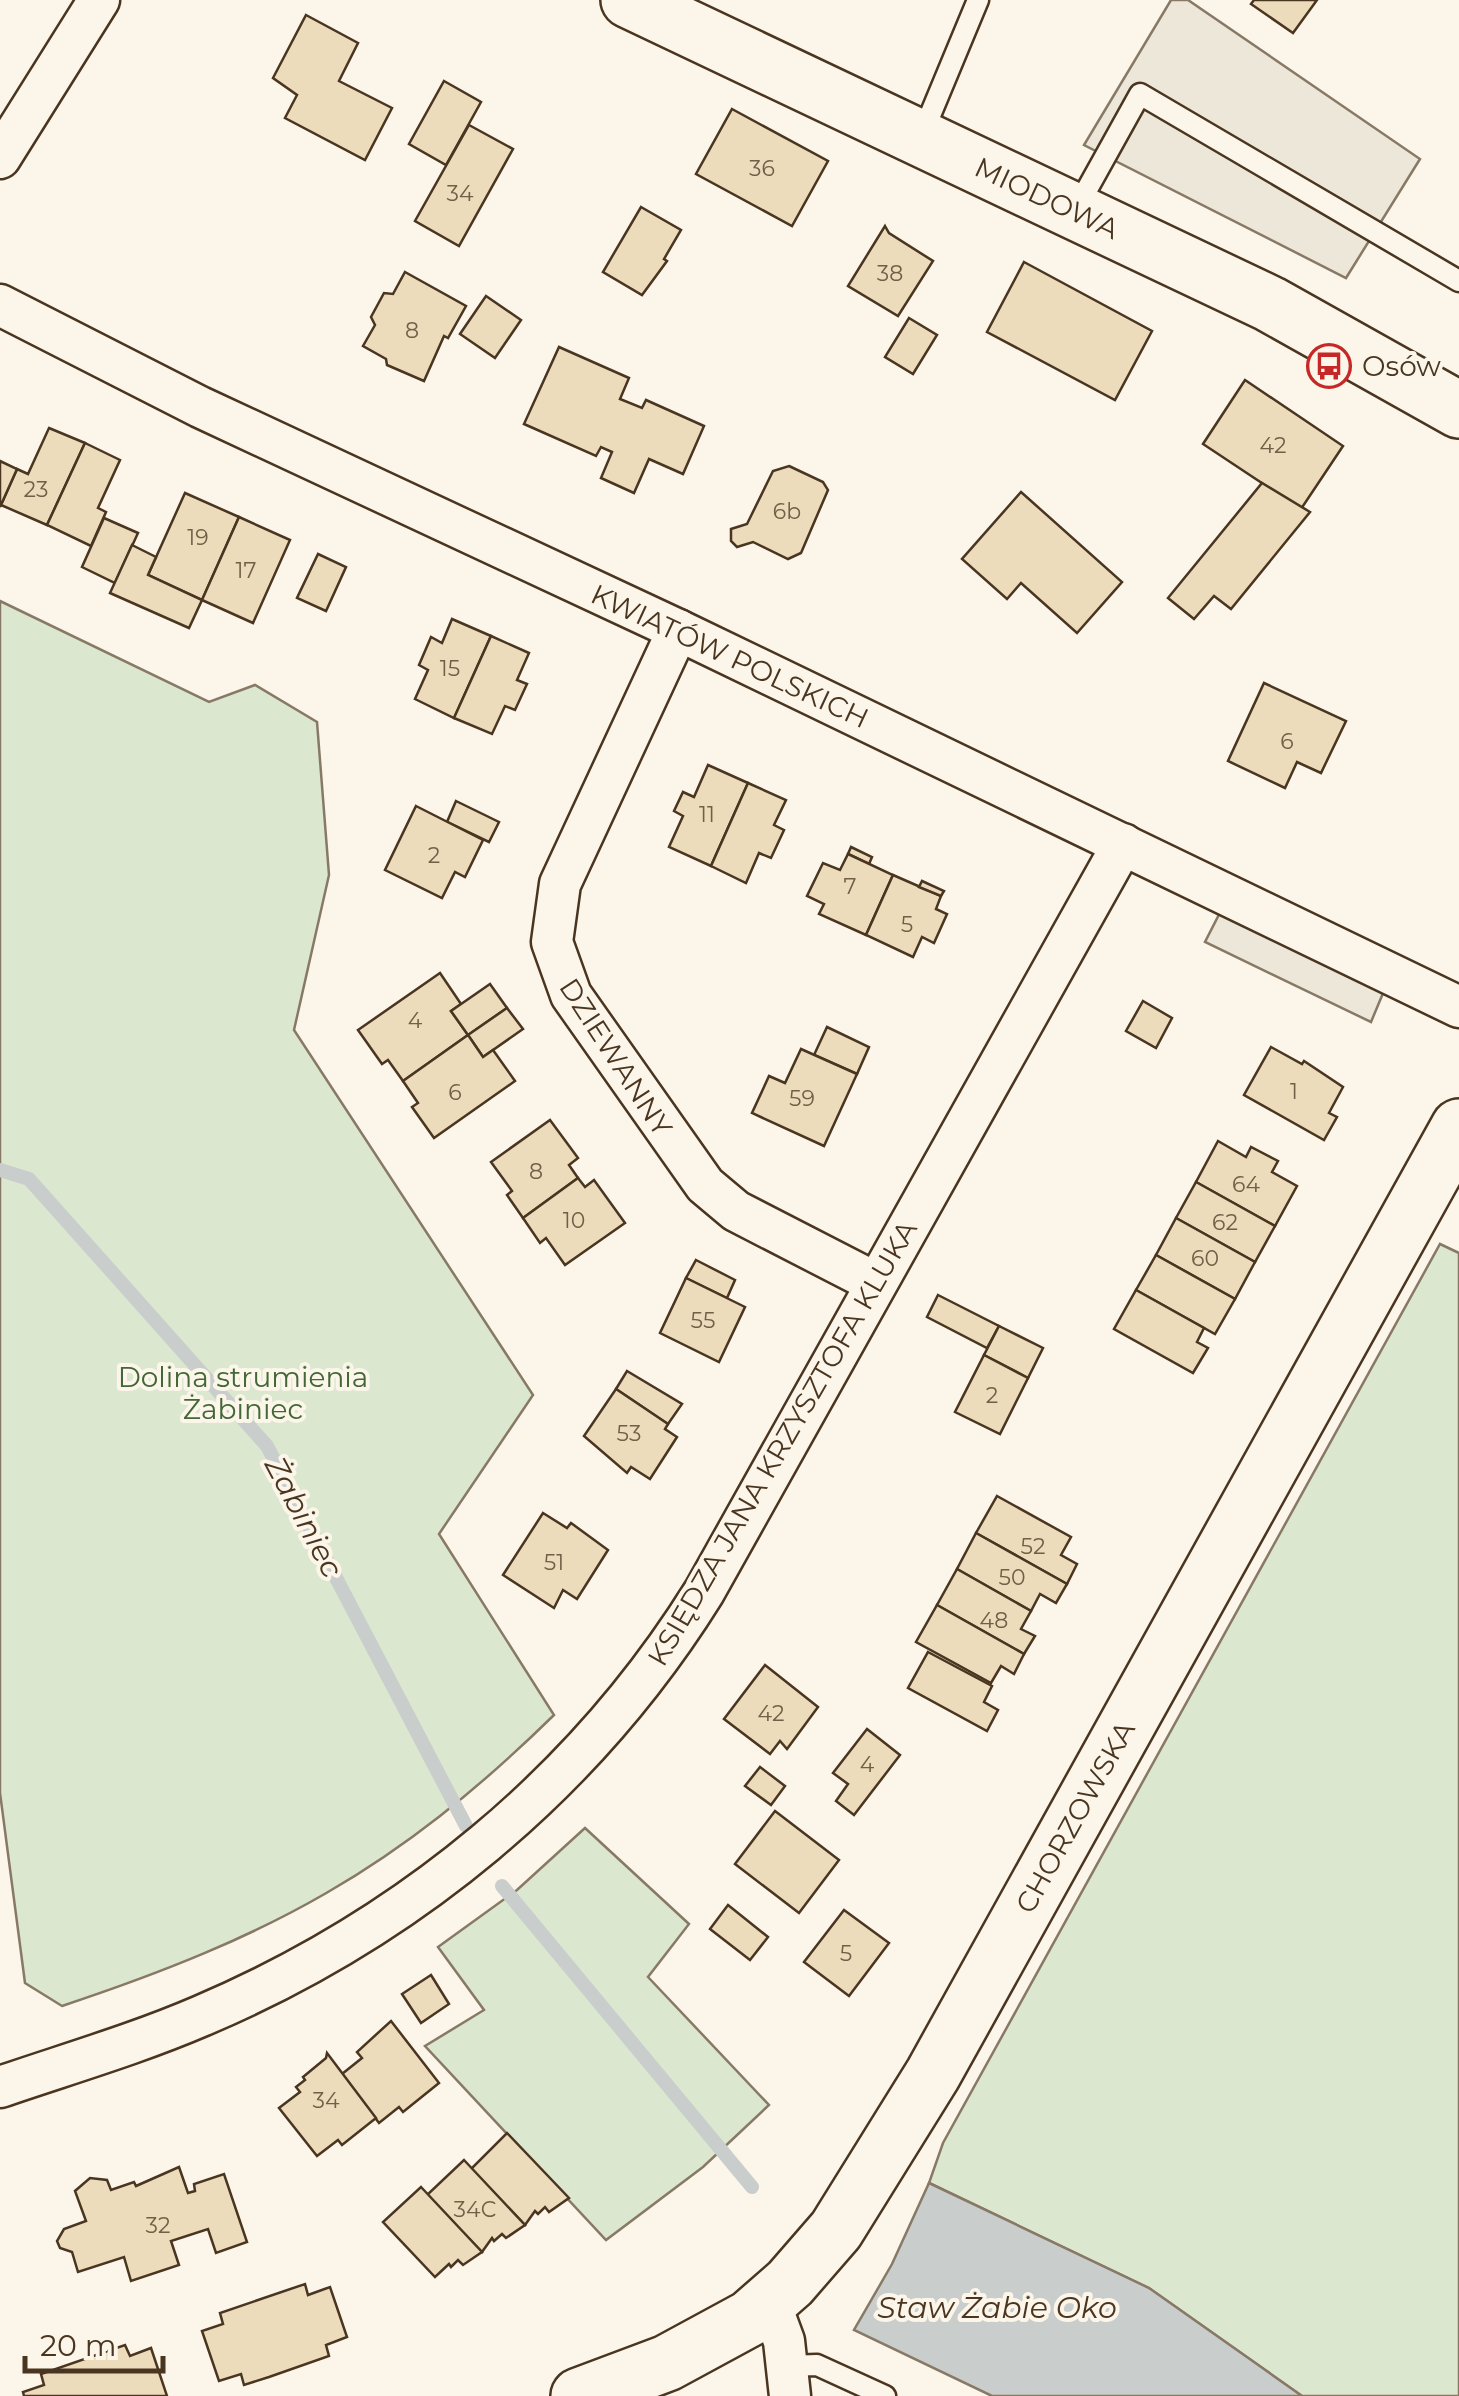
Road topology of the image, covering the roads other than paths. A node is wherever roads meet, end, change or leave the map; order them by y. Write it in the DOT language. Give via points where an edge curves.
graph roads {
  1 [pos="99,0"];
  2 [pos="629,0"];
  3 [pos="978,0"];
  4 [pos="920,138"];
  5 [pos="0,158"];
  6 [pos="1075,211"];
  7 [pos="1459,282"];
  8 [pos="0,306"];
  9 [pos="1459,410"];
  10 [pos="678,630"];
  11 [pos="1123,844"];
  12 [pos="1459,1007"];
  13 [pos="1459,1127"];
  14 [pos="874,1282"];
  15 [pos="0,2086"];
  16 [pos="770,2303"];
  17 [pos="788,2381"];
  18 [pos="579,2396"];
  19 [pos="885,2396"];
  1 -- 5 [label="street"];
  2 -- 4 [label="street, MIODOWA"];
  3 -- 4 [label="lane"];
  4 -- 6 [label="street, MIODOWA"];
  6 -- 7 [label="lane" via="1140,94"];
  6 -- 9 [label="street, MIODOWA" via="1300,320"];
  8 -- 10 [label="street, KWIATÓW POLSKICH"];
  10 -- 11 [label="street, KWIATÓW POLSKICH"];
  10 -- 14 [label="street, DZIEWANNY" via="560,884 552,942 558,968 705,1185 736,1211"];
  11 -- 12 [label="street, KWIATÓW POLSKICH"];
  11 -- 14 [label="street, KSIĘDZA JANA KRZYSZTOFA KLUKA"];
  13 -- 16 [label="street, CHORZOWSKA" via="897,2135 836,2230"];
  14 -- 15 [label="street, KSIĘDZA JANA KRZYSZTOFA KLUKA" via="678,1634 602,1734 539,1797 397,1912 313,1961 183,2023"];
  16 -- 17 [label="street" via="784,2340"];
  16 -- 18 [label="street, CHORZOWSKA" via="667,2364"];
  17 -- 19 [label="lane" via="817,2365"];
}
